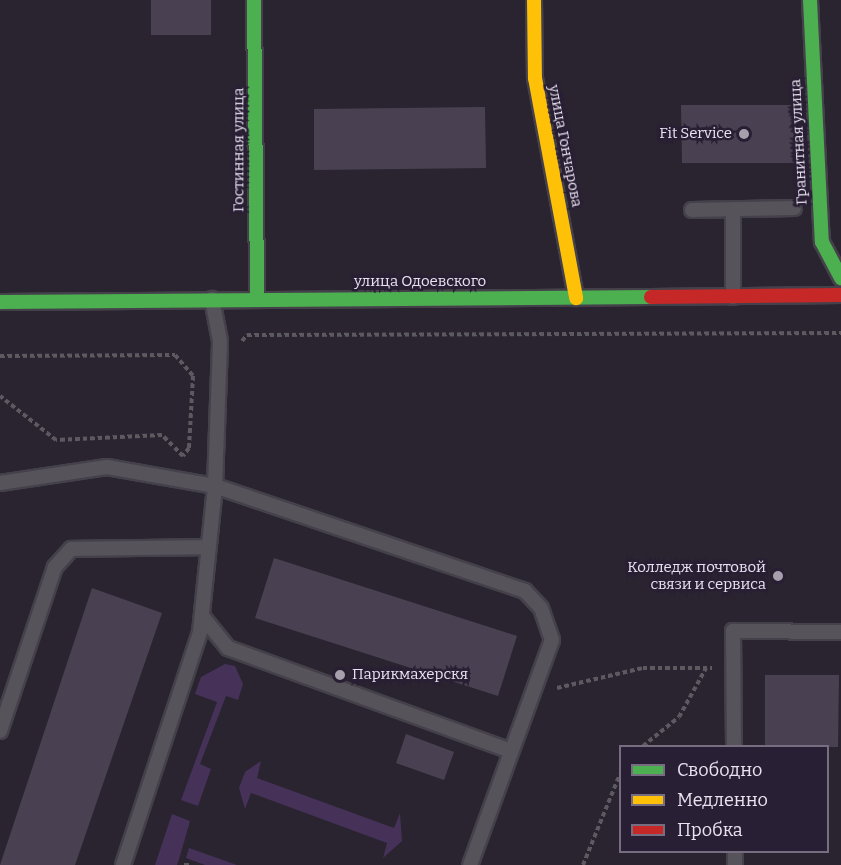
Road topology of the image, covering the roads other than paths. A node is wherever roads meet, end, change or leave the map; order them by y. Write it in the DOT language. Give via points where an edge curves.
graph roads {
  1 [pos="254,0"];
  2 [pos="534,0"];
  3 [pos="810,0"];
  4 [pos="794,208"];
  5 [pos="733,209"];
  6 [pos="692,210"];
  7 [pos="841,278"];
  8 [pos="841,296"];
  9 [pos="733,297"];
  10 [pos="576,298"];
  11 [pos="212,300"];
  12 [pos="257,300"];
  13 [pos="0,302"];
  14 [pos="0,483"];
  15 [pos="215,486"];
  16 [pos="209,547"];
  17 [pos="202,616"];
  18 [pos="841,632"];
  19 [pos="0,731"];
  20 [pos="734,745"];
  21 [pos="511,752"];
  22 [pos="123,865"];
  23 [pos="470,865"];
  1 -- 12 [label="street, Гостинная улица"];
  2 -- 10 [label="street, улица Гончарова" via="535,78"];
  3 -- 7 [label="street, Гранитная улица" via="822,242"];
  4 -- 5 [label="lane"];
  5 -- 6 [label="lane"];
  5 -- 9 [label="lane"];
  8 -- 9 [label="street, улица Одоевского"];
  9 -- 10 [label="street, улица Одоевского"];
  10 -- 12 [label="street, улица Одоевского"];
  11 -- 12 [label="street, улица Одоевского"];
  11 -- 13 [label="street, улица Одоевского"];
  11 -- 15 [label="lane" via="220,341"];
  14 -- 15 [label="lane" via="107,467"];
  15 -- 16 [label="lane"];
  15 -- 21 [label="lane" via="525,591 541,608 552,639"];
  16 -- 17 [label="lane"];
  16 -- 19 [label="lane" via="71,549 55,567"];
  17 -- 21 [label="lane" via="228,648"];
  17 -- 22 [label="lane"];
  18 -- 20 [label="lane" via="733,631"];
  21 -- 23 [label="lane"];
}
